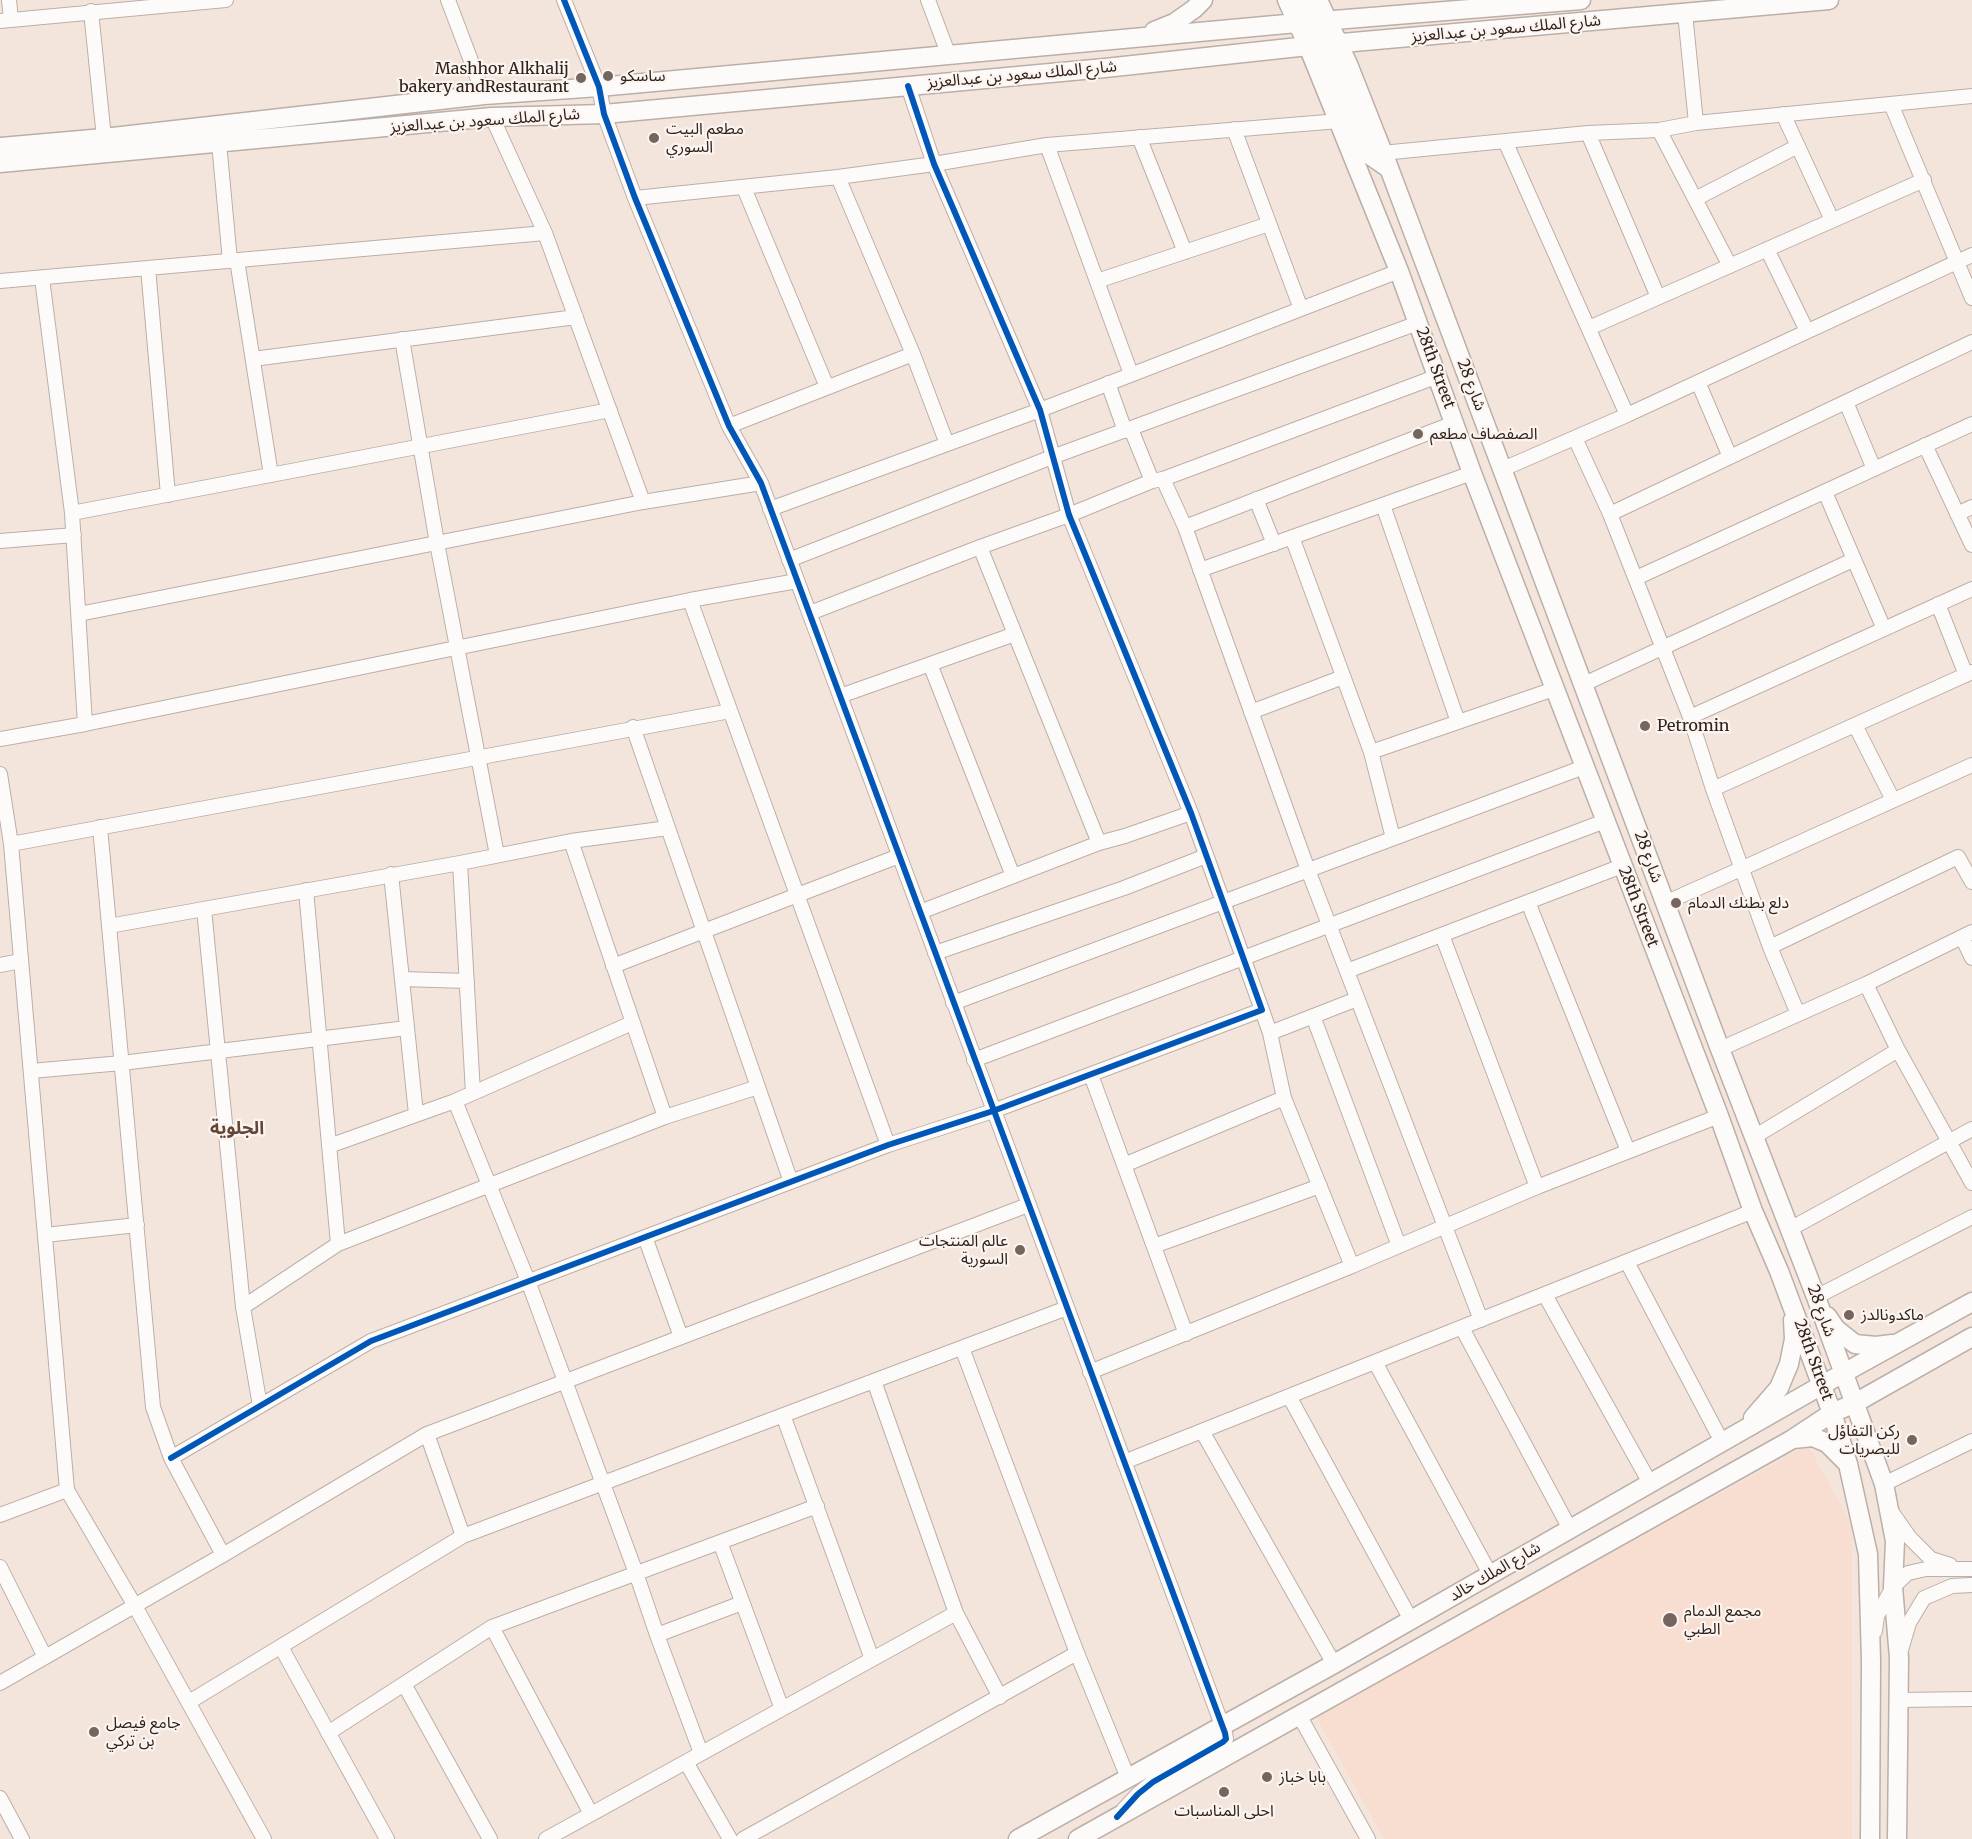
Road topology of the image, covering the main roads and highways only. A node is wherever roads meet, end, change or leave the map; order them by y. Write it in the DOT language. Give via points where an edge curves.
graph roads {
  1 [pos="1203,0"];
  2 [pos="1218,0"];
  3 [pos="1287,0"];
  4 [pos="1302,0"];
  5 [pos="1318,0"];
  6 [pos="1581,0"];
  7 [pos="1829,0"];
  8 [pos="1313,22"];
  9 [pos="1179,34"];
  10 [pos="1136,38"];
  11 [pos="1324,45"];
  12 [pos="0,147"];
  13 [pos="0,163"];
  14 [pos="1817,1301"];
  15 [pos="1972,1302"];
  16 [pos="1791,1303"];
  17 [pos="1972,1337"];
  18 [pos="1903,1342"];
  19 [pos="1845,1374"];
  20 [pos="1822,1385"];
  21 [pos="1883,1387"];
  22 [pos="1856,1403"];
  23 [pos="1832,1413"];
  24 [pos="1866,1435"];
  25 [pos="1729,1437"];
  26 [pos="1791,1440"];
  27 [pos="1848,1464"];
  28 [pos="1018,1839"];
  29 [pos="1078,1839"];
  30 [pos="1870,1839"];
  31 [pos="1897,1839"];
  1 -- 10 [label="main road" via="1174,23"];
  2 -- 9 [label="main road"];
  3 -- 8 [label="main road, 28th Street"];
  4 -- 8 [label="main road"];
  5 -- 8 [label="main road"];
  6 -- 8 [label="main road, شارع الملك سعود بن عبدالعزيز"];
  7 -- 11 [label="main road, شارع الملك سعود بن عبدالعزيز"];
  8 -- 9 [label="main road, شارع الملك سعود بن عبدالعزيز"];
  8 -- 11 [label="main road, 28th Street"];
  8 -- 11 [label="main road"];
  9 -- 10 [label="main road, شارع الملك سعود بن عبدالعزيز"];
  10 -- 12 [label="main road, شارع الملك سعود بن عبدالعزيز" via="484,95"];
  11 -- 13 [label="main road, شارع الملك سعود بن عبدالعزيز" via="604,114 492,117"];
  11 -- 14 [label="main road, شارع 28" via="1365,146 1371,156 1386,161"];
  11 -- 16 [label="main road, 28th Street" via="1339,121"];
  14 -- 18 [label="main road" via="1836,1329 1856,1344"];
  14 -- 19 [label="main road, شارع 28"];
  15 -- 18 [label="main road, شارع الملك خالد"];
  16 -- 20 [label="main road, 28th Street"];
  16 -- 25 [label="main road" via="1794,1339 1779,1388 1759,1412"];
  17 -- 21 [label="main road, شارع الملك خالد"];
  18 -- 19 [label="main road, شارع الملك خالد"];
  19 -- 20 [label="main road, شارع الملك خالد"];
  19 -- 22 [label="main road, شارع 28"];
  20 -- 23 [label="main road, 28th Street"];
  20 -- 25 [label="main road, شارع الملك خالد"];
  21 -- 22 [label="main road, شارع الملك خالد"];
  21 -- 24 [label="main road" via="1870,1398"];
  22 -- 23 [label="main road, شارع الملك خالد"];
  22 -- 24 [label="main road, شارع 28"];
  23 -- 26 [label="main road, شارع الملك خالد"];
  23 -- 27 [label="main road, 28th Street"];
  24 -- 31 [label="main road, شارع 28" via="1884,1484 1895,1541 1893,1587 1899,1658"];
  25 -- 28 [label="main road, شارع الملك خالد" via="1334,1664"];
  26 -- 27 [label="main road" via="1813,1437 1827,1443"];
  26 -- 29 [label="main road, شارع الملك خالد"];
  27 -- 30 [label="main road, 28th Street" via="1868,1554"];
}
